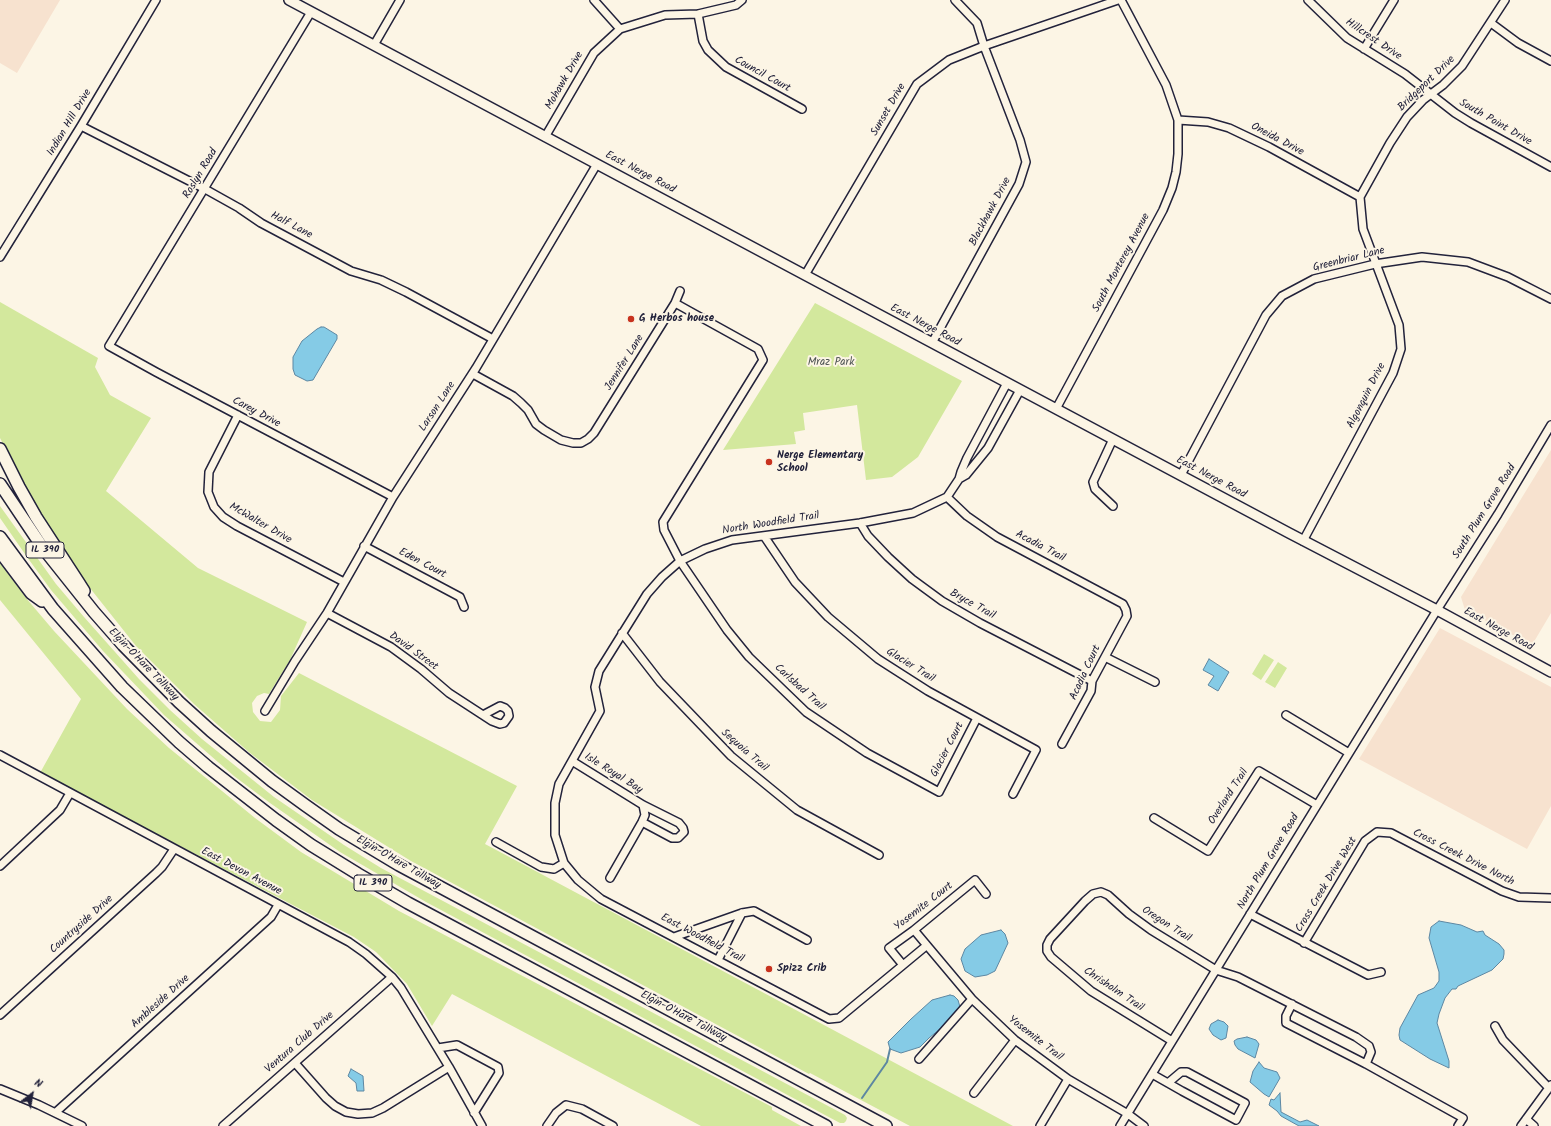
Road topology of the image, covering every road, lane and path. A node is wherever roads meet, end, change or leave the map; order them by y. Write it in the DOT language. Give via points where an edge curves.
graph roads {
  1 [pos="156,0"];
  2 [pos="289,0"];
  3 [pos="400,0"];
  4 [pos="594,0"];
  5 [pos="742,0"];
  6 [pos="955,0"];
  7 [pos="1120,0"];
  8 [pos="1308,0"];
  9 [pos="1394,0"];
  10 [pos="1505,0"];
  11 [pos="311,12"];
  12 [pos="698,14"];
  13 [pos="1491,23"];
  14 [pos="620,29"];
  15 [pos="374,45"];
  16 [pos="984,46"];
  17 [pos="1364,49"];
  18 [pos="1551,61"];
  19 [pos="1430,94"];
  20 [pos="802,109"];
  21 [pos="1178,120"];
  22 [pos="81,126"];
  23 [pos="545,137"];
  24 [pos="597,164"];
  25 [pos="1551,167"];
  26 [pos="205,189"];
  27 [pos="1360,197"];
  28 [pos="0,257"];
  29 [pos="1375,264"];
  30 [pos="805,275"];
  31 [pos="680,291"];
  32 [pos="1551,299"];
  33 [pos="675,303"];
  34 [pos="493,339"];
  35 [pos="932,343"];
  36 [pos="110,346"];
  37 [pos="473,374"];
  38 [pos="1007,383"];
  39 [pos="1020,390"];
  40 [pos="1056,409"];
  41 [pos="238,415"];
  42 [pos="1551,425"];
  43 [pos="1113,439"];
  44 [pos="0,449"];
  45 [pos="1181,475"];
  46 [pos="959,479"];
  47 [pos="0,484"];
  48 [pos="394,497"];
  49 [pos="947,497"];
  50 [pos="1113,506"];
  51 [pos="860,523"];
  52 [pos="764,536"];
  53 [pos="0,537"];
  54 [pos="1303,541"];
  55 [pos="364,546"];
  56 [pos="0,552"];
  57 [pos="680,561"];
  58 [pos="344,582"];
  59 [pos="464,607"];
  60 [pos="53,609"];
  61 [pos="1126,610"];
  62 [pos="1437,610"];
  63 [pos="94,612"];
  64 [pos="327,613"];
  65 [pos="622,633"];
  66 [pos="1105,657"];
  67 [pos="1551,672"];
  68 [pos="1092,681"];
  69 [pos="1155,682"];
  70 [pos="265,711"];
  71 [pos="483,715"];
  72 [pos="1286,715"];
  73 [pos="977,718"];
  74 [pos="1062,744"];
  75 [pos="1349,753"];
  76 [pos="0,755"];
  77 [pos="572,761"];
  78 [pos="939,792"];
  79 [pos="70,793"];
  80 [pos="1014,794"];
  81 [pos="643,805"];
  82 [pos="1317,805"];
  83 [pos="1154,818"];
  84 [pos="642,822"];
  85 [pos="1391,833"];
  86 [pos="496,842"];
  87 [pos="174,849"];
  88 [pos="879,855"];
  89 [pos="564,863"];
  90 [pos="0,866"];
  91 [pos="610,878"];
  92 [pos="986,894"];
  93 [pos="1108,895"];
  94 [pos="1551,898"];
  95 [pos="278,905"];
  96 [pos="742,912"];
  97 [pos="1250,914"];
  98 [pos="914,930"];
  99 [pos="674,937"];
  100 [pos="807,940"];
  101 [pos="1304,943"];
  102 [pos="926,946"];
  103 [pos="718,960"];
  104 [pos="903,965"];
  105 [pos="1216,970"];
  106 [pos="1381,972"];
  107 [pos="392,978"];
  108 [pos="972,999"];
  109 [pos="1292,1004"];
  110 [pos="0,1014"];
  111 [pos="1495,1026"];
  112 [pos="1015,1040"];
  113 [pos="1172,1041"];
  114 [pos="438,1048"];
  115 [pos="919,1059"];
  116 [pos="295,1063"];
  117 [pos="1366,1064"];
  118 [pos="449,1067"];
  119 [pos="1152,1074"];
  120 [pos="1068,1079"];
  121 [pos="1168,1083"];
  122 [pos="1550,1086"];
  123 [pos="0,1089"];
  124 [pos="974,1093"];
  125 [pos="56,1112"];
  126 [pos="474,1113"];
  127 [pos="1128,1114"];
  128 [pos="1526,1119"];
  129 [pos="82,1126"];
  130 [pos="223,1126"];
  131 [pos="482,1126"];
  132 [pos="547,1126"];
  133 [pos="613,1126"];
  134 [pos="826,1126"];
  135 [pos="886,1126"];
  136 [pos="1040,1126"];
  137 [pos="1120,1126"];
  138 [pos="1144,1126"];
  139 [pos="1458,1126"];
  140 [pos="1522,1126"];
  141 [pos="1534,1126"];
  1 -- 22 [label="street, Indian Hill Drive"];
  2 -- 11 [label="main road, East Nerge Road"];
  3 -- 15 [label="street"];
  4 -- 14 [label="street"];
  5 -- 12 [label="street, Mohawk Drive" via="736,5"];
  6 -- 16 [label="street, Blackhawk Drive" via="977,23"];
  7 -- 16 [label="street, Sunset Drive"];
  7 -- 21 [label="street, South Monterey Avenue" via="1166,85"];
  8 -- 17 [label="street, Hillcrest Drive" via="1339,31"];
  9 -- 17 [label="street"];
  10 -- 13 [label="street, Bridgeport Drive"];
  11 -- 15 [label="main road, East Nerge Road"];
  11 -- 26 [label="street, Roslyn Road"];
  12 -- 14 [label="street, Mohawk Drive" via="665,15"];
  12 -- 20 [label="street, Council Court" via="703,41 708,50 726,67"];
  13 -- 18 [label="street" via="1518,43"];
  13 -- 19 [label="street, Bridgeport Drive" via="1455,75"];
  14 -- 23 [label="street, Mohawk Drive" via="594,53"];
  15 -- 23 [label="main road, East Nerge Road"];
  16 -- 30 [label="street, Sunset Drive" via="949,60 917,84"];
  16 -- 35 [label="street, Blackhawk Drive" via="1026,162 1019,184"];
  17 -- 19 [label="street, Hillcrest Drive" via="1405,74"];
  19 -- 25 [label="street, South Point Drive" via="1471,123"];
  19 -- 27 [label="street, Bridgeport Drive" via="1406,117"];
  21 -- 27 [label="street, Oneida Drive" via="1208,122 1229,128"];
  21 -- 40 [label="street, South Monterey Avenue" via="1176,172 1163,210"];
  22 -- 26 [label="street, Half Lane"];
  22 -- 28 [label="street, Indian Hill Drive"];
  23 -- 24 [label="main road, East Nerge Road"];
  24 -- 30 [label="main road, East Nerge Road"];
  24 -- 34 [label="street, Larson Lane"];
  26 -- 34 [label="street, Half Lane" via="261,223 351,271 381,280"];
  26 -- 36 [label="street, Roslyn Road"];
  27 -- 29 [label="street, Algonquin Drive" via="1363,229"];
  29 -- 32 [label="street, Greenbriar Lane" via="1422,257 1468,262 1508,277"];
  29 -- 45 [label="street, Greenbriar Lane" via="1314,279 1282,296 1266,315"];
  29 -- 54 [label="street, Algonquin Drive" via="1399,325 1401,349 1393,373"];
  30 -- 35 [label="main road, East Nerge Road"];
  31 -- 33 [label="street, Jennifer Lane"];
  33 -- 37 [label="street, Jennifer Lane" via="594,433 581,443 561,440 544,430 536,424 522,402"];
  33 -- 57 [label="street" via="758,349 763,360 663,522 664,530"];
  34 -- 37 [label="street, Larson Lane"];
  35 -- 38 [label="main road, East Nerge Road"];
  36 -- 41 [label="street, Carey Drive"];
  37 -- 48 [label="street, Larson Lane"];
  38 -- 39 [label="main road, East Nerge Road"];
  38 -- 46 [label="street" via="966,458"];
  39 -- 40 [label="main road, East Nerge Road"];
  39 -- 46 [label="street" via="988,448 966,475"];
  40 -- 43 [label="main road, East Nerge Road"];
  41 -- 48 [label="street, Carey Drive"];
  41 -- 58 [label="street, McWalter Drive" via="209,472 208,492 214,507 237,526"];
  42 -- 62 [label="street, South Plum Grove Road"];
  43 -- 45 [label="main road, East Nerge Road"];
  43 -- 50 [label="street" via="1094,482 1095,489"];
  44 -- 63 [label="highway" via="22,493 79,583"];
  45 -- 54 [label="main road, East Nerge Road"];
  46 -- 49 [label="street"];
  47 -- 63 [label="highway, Elgin-O'Hare Tollway / IL 390" via="43,548"];
  48 -- 55 [label="street, Larson Lane"];
  49 -- 51 [label="street, North Woodfield Trail" via="913,513"];
  49 -- 61 [label="street, Acadia Trail" via="967,516 997,537 1123,604"];
  51 -- 52 [label="street, North Woodfield Trail"];
  51 -- 68 [label="street, Bryce Trail" via="888,558 942,601"];
  52 -- 57 [label="street, North Woodfield Trail" via="720,543"];
  52 -- 73 [label="street, Glacier Trail" via="795,582 847,634 893,670"];
  53 -- 60 [label="highway, IL 390"];
  54 -- 62 [label="main road, East Nerge Road"];
  55 -- 58 [label="street, Larson Lane"];
  55 -- 59 [label="street, Eden Court" via="460,597"];
  56 -- 60 [label="highway" via="31,593"];
  57 -- 65 [label="street, North Woodfield Trail" via="647,594"];
  57 -- 78 [label="street, Carlsbad Trail" via="726,630 806,712 867,754"];
  58 -- 64 [label="street, Larson Lane"];
  60 -- 134 [label="highway, IL 390" via="122,687 179,742 236,790 311,845 408,903"];
  61 -- 66 [label="street, Acadia Court" via="1127,616"];
  62 -- 67 [label="main road, East Nerge Road"];
  62 -- 75 [label="street, North Plum Grove Road"];
  63 -- 135 [label="highway, Elgin-O'Hare Tollway / IL 390" via="152,676 211,731 272,782 339,829 399,865"];
  64 -- 70 [label="street, Larson Lane" via="294,661"];
  64 -- 71 [label="street, David Street" via="391,647 449,693"];
  65 -- 77 [label="street, North Woodfield Trail" via="597,675 595,687 600,707 599,715"];
  65 -- 88 [label="street, Sequoia Trail" via="660,682 731,756 797,810"];
  66 -- 68 [label="street, Acadia Court"];
  66 -- 69 [label="street"];
  68 -- 74 [label="street, Acadia Court" via="1091,691"];
  72 -- 75 [label="street"];
  73 -- 78 [label="street, Glacier Court"];
  73 -- 80 [label="street, Glacier Trail" via="1036,750"];
  75 -- 82 [label="street, North Plum Grove Road"];
  76 -- 79 [label="street, East Devon Avenue"];
  77 -- 81 [label="street, Isle Royal Bay"];
  77 -- 89 [label="street, North Woodfield Trail" via="560,784 555,803 555,835"];
  79 -- 87 [label="street, East Devon Avenue"];
  79 -- 90 [label="street" via="60,810"];
  81 -- 84 [label="street, Isle Royal Bay" via="645,815"];
  81 -- 84 [label="street, Isle Royal Bay" via="679,823 684,832 678,838 672,838"];
  82 -- 83 [label="street, Overland Trail" via="1259,771 1208,851"];
  82 -- 97 [label="street, North Plum Grove Road"];
  84 -- 91 [label="street, Isle Royal Bay"];
  85 -- 94 [label="street, Cross Creek Drive North" via="1502,891 1519,897"];
  85 -- 101 [label="street, Cross Creek Drive West" via="1377,832 1365,841"];
  86 -- 89 [label="street" via="541,867 554,869"];
  87 -- 95 [label="street, East Devon Avenue"];
  87 -- 110 [label="street, Countryside Drive" via="156,873"];
  89 -- 99 [label="street, East Woodfield Trail" via="578,880 601,899"];
  92 -- 98 [label="street, Yosemite Court" via="975,880"];
  93 -- 105 [label="street, Oregon Trail" via="1151,930"];
  93 -- 113 [label="street, Chrisholm Trail" via="1101,892 1085,900 1050,939 1047,951 1091,991"];
  95 -- 107 [label="street, East Devon Avenue" via="349,942"];
  95 -- 125 [label="street, Ambleside Drive" via="271,917"];
  96 -- 99 [label="street"];
  96 -- 100 [label="street" via="754,911"];
  96 -- 103 [label="street"];
  97 -- 101 [label="street"];
  97 -- 105 [label="street, North Plum Grove Road"];
  98 -- 102 [label="street, Yosemite Trail"];
  98 -- 104 [label="street, Yosemite Court" via="889,948"];
  99 -- 103 [label="street, East Woodfield Trail"];
  101 -- 106 [label="street" via="1368,975"];
  102 -- 104 [label="street"];
  102 -- 108 [label="street, Yosemite Trail"];
  103 -- 104 [label="street, East Woodfield Trail" via="829,1019 839,1018"];
  105 -- 109 [label="street, Oregon Trail" via="1238,977"];
  105 -- 113 [label="street, North Plum Grove Road"];
  107 -- 114 [label="street, East Devon Avenue"];
  107 -- 116 [label="street, Ventura Club Drive"];
  108 -- 112 [label="street, Yosemite Trail"];
  108 -- 115 [label="street"];
  109 -- 117 [label="street, Oregon Trail" via="1369,1046 1371,1052"];
  109 -- 117 [label="street" via="1286,1016 1286,1023"];
  111 -- 122 [label="street" via="1502,1040"];
  112 -- 120 [label="street, Yosemite Trail"];
  112 -- 124 [label="street"];
  113 -- 119 [label="street, North Plum Grove Road"];
  114 -- 118 [label="street, East Devon Avenue"];
  114 -- 126 [label="street" via="457,1045 498,1067 499,1073"];
  116 -- 118 [label="street" via="335,1106 346,1112 358,1114 372,1113 383,1108"];
  116 -- 130 [label="street, Ventura Club Drive"];
  117 -- 139 [label="street" via="1463,1118"];
  118 -- 126 [label="street, East Devon Avenue"];
  119 -- 121 [label="street"];
  119 -- 127 [label="street, North Plum Grove Road"];
  120 -- 127 [label="street, Yosemite Trail"];
  120 -- 136 [label="street"];
  121 -- 121 [label="street" via="1236,1120 1245,1103 1187,1072 1181,1072"];
  122 -- 128 [label="street"];
  123 -- 125 [label="street"];
  125 -- 129 [label="street"];
  126 -- 131 [label="street, East Devon Avenue"];
  127 -- 137 [label="street, North Plum Grove Road"];
  127 -- 138 [label="street, Yosemite Trail"];
  128 -- 140 [label="street"];
  128 -- 141 [label="street"];
  132 -- 133 [label="street" via="556,1113 566,1105 582,1109"];
}
